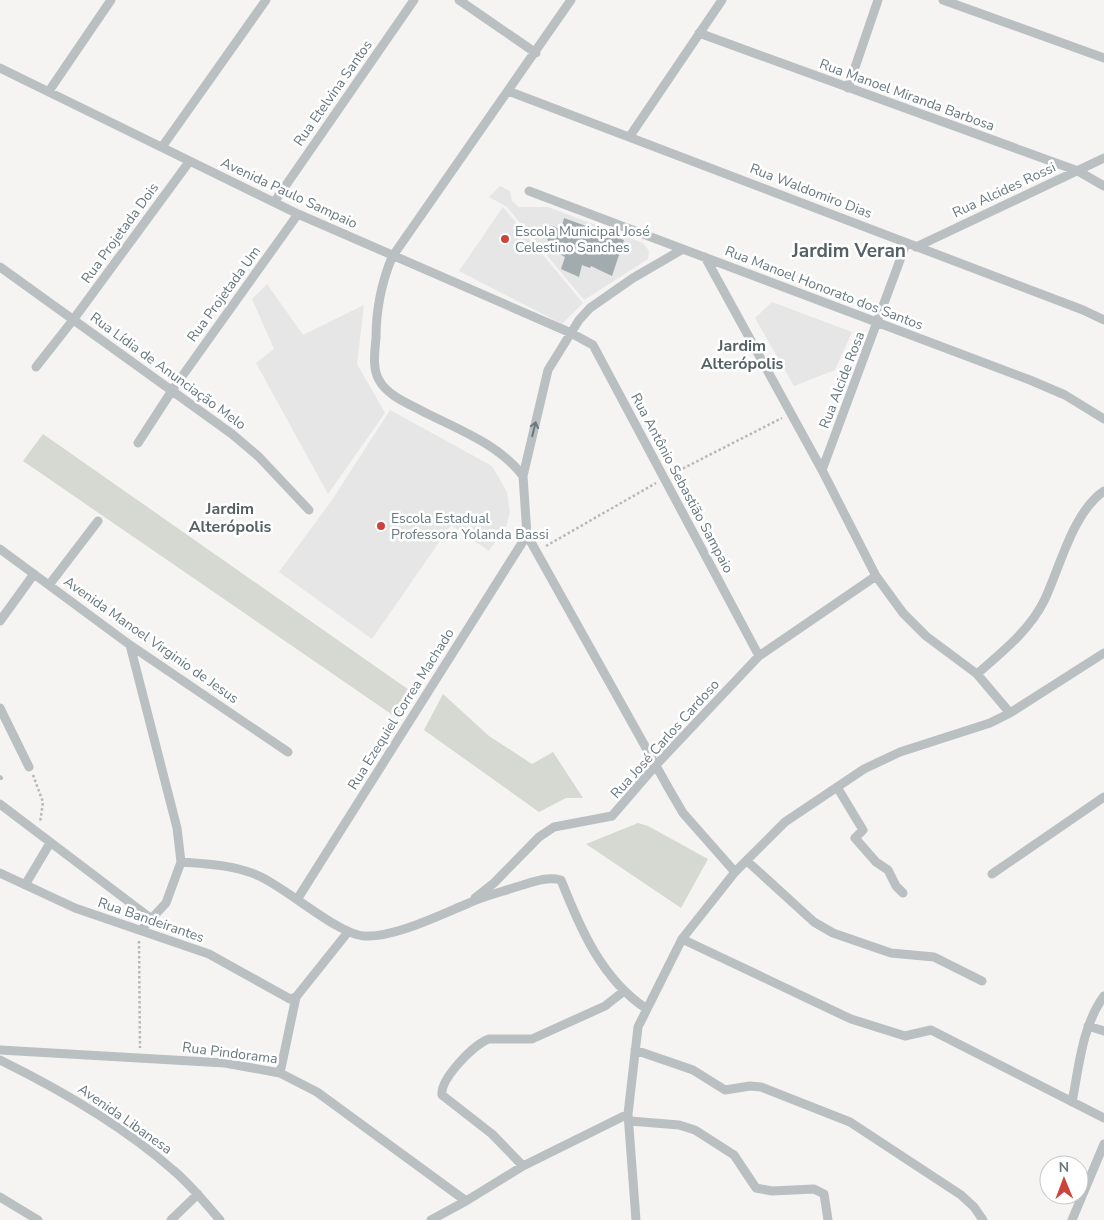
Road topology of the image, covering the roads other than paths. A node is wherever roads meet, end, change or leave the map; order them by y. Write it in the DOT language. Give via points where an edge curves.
graph roads {
  1 [pos="111,0"];
  2 [pos="266,0"];
  3 [pos="414,0"];
  4 [pos="459,0"];
  5 [pos="571,0"];
  6 [pos="722,0"];
  7 [pos="878,0"];
  8 [pos="943,0"];
  9 [pos="699,34"];
  10 [pos="536,53"];
  11 [pos="1104,58"];
  12 [pos="0,68"];
  13 [pos="848,88"];
  14 [pos="49,91"];
  15 [pos="508,91"];
  16 [pos="630,136"];
  17 [pos="162,147"];
  18 [pos="1104,158"];
  19 [pos="189,162"];
  20 [pos="1078,171"];
  21 [pos="1104,186"];
  22 [pos="530,191"];
  23 [pos="275,202"];
  24 [pos="298,214"];
  25 [pos="911,245"];
  26 [pos="683,249"];
  27 [pos="392,257"];
  28 [pos="705,257"];
  29 [pos="0,267"];
  30 [pos="73,320"];
  31 [pos="1104,320"];
  32 [pos="878,324"];
  33 [pos="571,333"];
  34 [pos="36,367"];
  35 [pos="173,389"];
  36 [pos="1104,419"];
  37 [pos="138,443"];
  38 [pos="822,470"];
  39 [pos="523,476"];
  40 [pos="1104,491"];
  41 [pos="309,510"];
  42 [pos="98,521"];
  43 [pos="527,536"];
  44 [pos="0,549"];
  45 [pos="34,574"];
  46 [pos="876,576"];
  47 [pos="49,585"];
  48 [pos="0,621"];
  49 [pos="130,644"];
  50 [pos="1103,655"];
  51 [pos="759,656"];
  52 [pos="977,674"];
  53 [pos="0,708"];
  54 [pos="1010,713"];
  55 [pos="288,752"];
  56 [pos="656,765"];
  57 [pos="29,767"];
  58 [pos="837,786"];
  59 [pos="1104,797"];
  60 [pos="0,804"];
  61 [pos="50,843"];
  62 [pos="746,861"];
  63 [pos="181,862"];
  64 [pos="735,872"];
  65 [pos="0,873"];
  66 [pos="992,874"];
  67 [pos="25,885"];
  68 [pos="903,893"];
  69 [pos="298,898"];
  70 [pos="469,903"];
  71 [pos="153,920"];
  72 [pos="141,930"];
  73 [pos="348,932"];
  74 [pos="682,939"];
  75 [pos="982,981"];
  76 [pos="624,991"];
  77 [pos="1104,996"];
  78 [pos="296,997"];
  79 [pos="647,1009"];
  80 [pos="1088,1026"];
  81 [pos="1104,1031"];
  82 [pos="0,1050"];
  83 [pos="635,1050"];
  84 [pos="0,1060"];
  85 [pos="280,1073"];
  86 [pos="1072,1102"];
  87 [pos="629,1117"];
  88 [pos="1104,1118"];
  89 [pos="1104,1144"];
  90 [pos="523,1166"];
  91 [pos="198,1194"];
  92 [pos="0,1197"];
  93 [pos="466,1202"];
  94 [pos="38,1220"];
  95 [pos="171,1220"];
  96 [pos="220,1220"];
  97 [pos="431,1220"];
  98 [pos="636,1220"];
  99 [pos="828,1220"];
  100 [pos="983,1220"];
  101 [pos="1072,1220"];
  1 -- 14 [label="street"];
  2 -- 17 [label="street"];
  3 -- 23 [label="street, Rua Etelvina Santos"];
  4 -- 10 [label="street"];
  5 -- 10 [label="street"];
  6 -- 9 [label="street"];
  7 -- 13 [label="street"];
  8 -- 11 [label="street"];
  9 -- 13 [label="street, Rua Manoel Miranda Barbosa"];
  9 -- 16 [label="street"];
  10 -- 15 [label="street"];
  12 -- 14 [label="street, Avenida Paulo Sampaio"];
  13 -- 20 [label="street, Rua Manoel Miranda Barbosa"];
  14 -- 17 [label="street, Avenida Paulo Sampaio"];
  15 -- 16 [label="street, Rua Waldomiro Dias"];
  15 -- 27 [label="street"];
  16 -- 25 [label="street, Rua Waldomiro Dias"];
  17 -- 19 [label="street, Avenida Paulo Sampaio"];
  18 -- 20 [label="street, Rua Alcides Rossi"];
  19 -- 23 [label="street, Avenida Paulo Sampaio"];
  19 -- 30 [label="street, Rua Projetada Dois"];
  20 -- 21 [label="street, Rua Manoel Miranda Barbosa"];
  20 -- 25 [label="street, Rua Alcides Rossi"];
  22 -- 26 [label="street, Rua Manoel Honorato dos Santos"];
  23 -- 24 [label="street, Avenida Paulo Sampaio"];
  24 -- 27 [label="street, Avenida Paulo Sampaio"];
  24 -- 35 [label="street, Rua Projetada Um"];
  25 -- 31 [label="street, Rua Waldomiro Dias"];
  25 -- 32 [label="street, Rua Alcide Rosa"];
  26 -- 28 [label="street, Rua Manoel Honorato dos Santos"];
  26 -- 33 [label="street" via="600,301 579,320"];
  27 -- 33 [label="street, Avenida Paulo Sampaio"];
  27 -- 39 [label="street" via="378,302 375,365 378,378 392,394 510,460"];
  28 -- 32 [label="street, Rua Manoel Honorato dos Santos"];
  28 -- 38 [label="street"];
  29 -- 30 [label="street, Rua Lídia de Anunciação Melo"];
  30 -- 34 [label="street, Rua Projetada Dois"];
  30 -- 35 [label="street, Rua Lídia de Anunciação Melo"];
  32 -- 36 [label="street, Rua Manoel Honorato dos Santos" via="1030,380 1065,395"];
  32 -- 38 [label="street, Rua Alcide Rosa"];
  39 -- 33 [label="street, one-way" via="548,370"];
  33 -- 51 [label="street, Rua Antônio Sebastião Sampaio" via="593,346"];
  35 -- 37 [label="street, Rua Projetada Um"];
  35 -- 41 [label="street, Rua Lídia de Anunciação Melo" via="259,457"];
  38 -- 46 [label="street"];
  39 -- 43 [label="street"];
  40 -- 52 [label="street" via="1089,505 1029,626"];
  42 -- 47 [label="street"];
  43 -- 56 [label="street"];
  43 -- 69 [label="street, Rua Ezequiel Correa Machado"];
  44 -- 45 [label="street, Avenida Manoel Virginio de Jesus"];
  45 -- 47 [label="street, Avenida Manoel Virginio de Jesus"];
  45 -- 48 [label="street"];
  46 -- 51 [label="street, Rua José Carlos Cardoso"];
  46 -- 52 [label="street" via="903,613 926,636"];
  47 -- 49 [label="street, Avenida Manoel Virginio de Jesus"];
  49 -- 55 [label="street, Avenida Manoel Virginio de Jesus"];
  49 -- 63 [label="street" via="174,819"];
  50 -- 54 [label="street"];
  51 -- 56 [label="street, Rua José Carlos Cardoso"];
  52 -- 54 [label="street"];
  53 -- 57 [label="street"];
  54 -- 58 [label="street" via="990,723 900,752"];
  56 -- 64 [label="street" via="683,813"];
  56 -- 70 [label="street, Rua José Carlos Cardoso" via="612,816 554,828 539,837 494,883"];
  58 -- 62 [label="street" via="785,822"];
  58 -- 68 [label="street" via="863,830 855,838 876,862 888,870"];
  59 -- 66 [label="street"];
  60 -- 61 [label="street"];
  61 -- 67 [label="street"];
  61 -- 71 [label="street"];
  62 -- 64 [label="street"];
  62 -- 75 [label="street" via="814,922 833,933 891,953 934,957"];
  63 -- 69 [label="street" via="244,870"];
  63 -- 71 [label="street" via="166,903"];
  64 -- 74 [label="street"];
  65 -- 67 [label="street, Rua Bandeirantes"];
  67 -- 72 [label="street, Rua Bandeirantes" via="75,908"];
  69 -- 73 [label="street"];
  70 -- 73 [label="street" via="385,933 367,936"];
  70 -- 76 [label="street" via="544,878 561,880 588,942"];
  71 -- 72 [label="street"];
  72 -- 78 [label="street, Rua Bandeirantes" via="209,954 290,999"];
  73 -- 78 [label="street"];
  74 -- 79 [label="street"];
  74 -- 86 [label="street" via="851,1019 905,1036 931,1030"];
  76 -- 79 [label="street"];
  76 -- 90 [label="street" via="605,1006 532,1039 483,1041 464,1057 444,1084 442,1095 492,1134"];
  77 -- 80 [label="street"];
  78 -- 85 [label="street"];
  79 -- 83 [label="street" via="638,1027"];
  80 -- 81 [label="street"];
  80 -- 86 [label="street"];
  82 -- 85 [label="street, Rua Pindorama" via="226,1063"];
  83 -- 87 [label="street"];
  83 -- 100 [label="street" via="693,1070 725,1090 761,1087 850,1122 961,1195"];
  84 -- 91 [label="street, Avenida Libanesa" via="47,1083 112,1124 174,1170"];
  85 -- 93 [label="street, Rua Pindorama" via="317,1092"];
  86 -- 88 [label="street"];
  87 -- 90 [label="street"];
  87 -- 98 [label="street"];
  87 -- 99 [label="street" via="695,1130 734,1155 756,1188 772,1191 814,1189 824,1194"];
  89 -- 101 [label="street"];
  90 -- 93 [label="street"];
  91 -- 95 [label="street"];
  91 -- 96 [label="street, Avenida Libanesa"];
  92 -- 94 [label="street"];
  93 -- 97 [label="street"];
}
